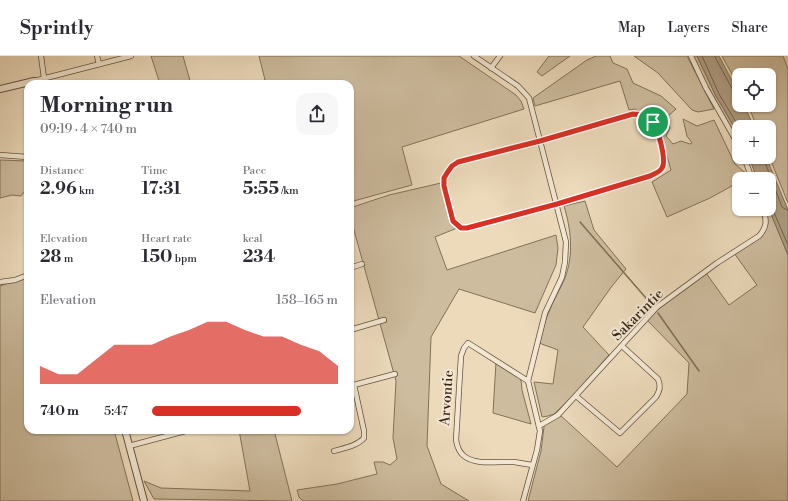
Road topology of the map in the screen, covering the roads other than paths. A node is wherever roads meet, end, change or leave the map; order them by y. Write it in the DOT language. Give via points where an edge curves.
graph roads {
  1 [pos="41,56"];
  2 [pos="97,56"];
  3 [pos="131,56"];
  4 [pos="474,56"];
  5 [pos="500,56"];
  6 [pos="691,56"];
  7 [pos="99,64"];
  8 [pos="491,68"];
  9 [pos="44,78"];
  10 [pos="39,80"];
  11 [pos="24,84"];
  12 [pos="0,89"];
  13 [pos="732,134"];
  14 [pos="540,141"];
  15 [pos="0,155"];
  16 [pos="24,157"];
  17 [pos="557,204"];
  18 [pos="766,216"];
  19 [pos="362,264"];
  20 [pos="354,267"];
  21 [pos="24,277"];
  22 [pos="0,282"];
  23 [pos="384,320"];
  24 [pos="354,329"];
  25 [pos="622,346"];
  26 [pos="395,374"];
  27 [pos="528,381"];
  28 [pos="354,385"];
  29 [pos="354,394"];
  30 [pos="576,396"];
  31 [pos="539,426"];
  32 [pos="126,434"];
  33 [pos="174,434"];
  34 [pos="129,446"];
  35 [pos="334,450"];
  36 [pos="532,465"];
  37 [pos="144,501"];
  38 [pos="523,501"];
  1 -- 9 [label="street"];
  2 -- 7 [label="street"];
  3 -- 7 [label="street"];
  4 -- 8 [label="street"];
  5 -- 8 [label="street"];
  6 -- 13 [label="street"];
  7 -- 9 [label="street"];
  8 -- 14 [label="street" via="518,86 529,98"];
  9 -- 10 [label="street"];
  11 -- 12 [label="street"];
  14 -- 17 [label="street"];
  14 -- 17 [label="street" via="458,162 452,166 444,178 444,186 453,221 461,228 467,228"];
  14 -- 17 [label="street" via="633,114 647,117 657,129 664,160 664,166 659,172"];
  15 -- 16 [label="street"];
  17 -- 27 [label="street" via="566,242 566,262 562,277 545,313"];
  18 -- 25 [label="street, Sakarintie" via="766,225 759,236 717,263 658,307"];
  19 -- 20 [label="street"];
  21 -- 22 [label="street"];
  23 -- 24 [label="street"];
  25 -- 30 [label="street, Sakarintie"];
  25 -- 30 [label="street" via="658,379 660,391 656,397 620,433"];
  26 -- 28 [label="street"];
  27 -- 31 [label="street"];
  27 -- 36 [label="street, Arvontie" via="468,343 461,356 456,440 461,453 472,460"];
  29 -- 35 [label="street" via="364,438 354,445"];
  30 -- 31 [label="street, Sakarintie" via="558,415"];
  31 -- 36 [label="street" via="539,440"];
  32 -- 34 [label="street"];
  33 -- 34 [label="street"];
  34 -- 37 [label="street"];
  36 -- 38 [label="street"];
}
